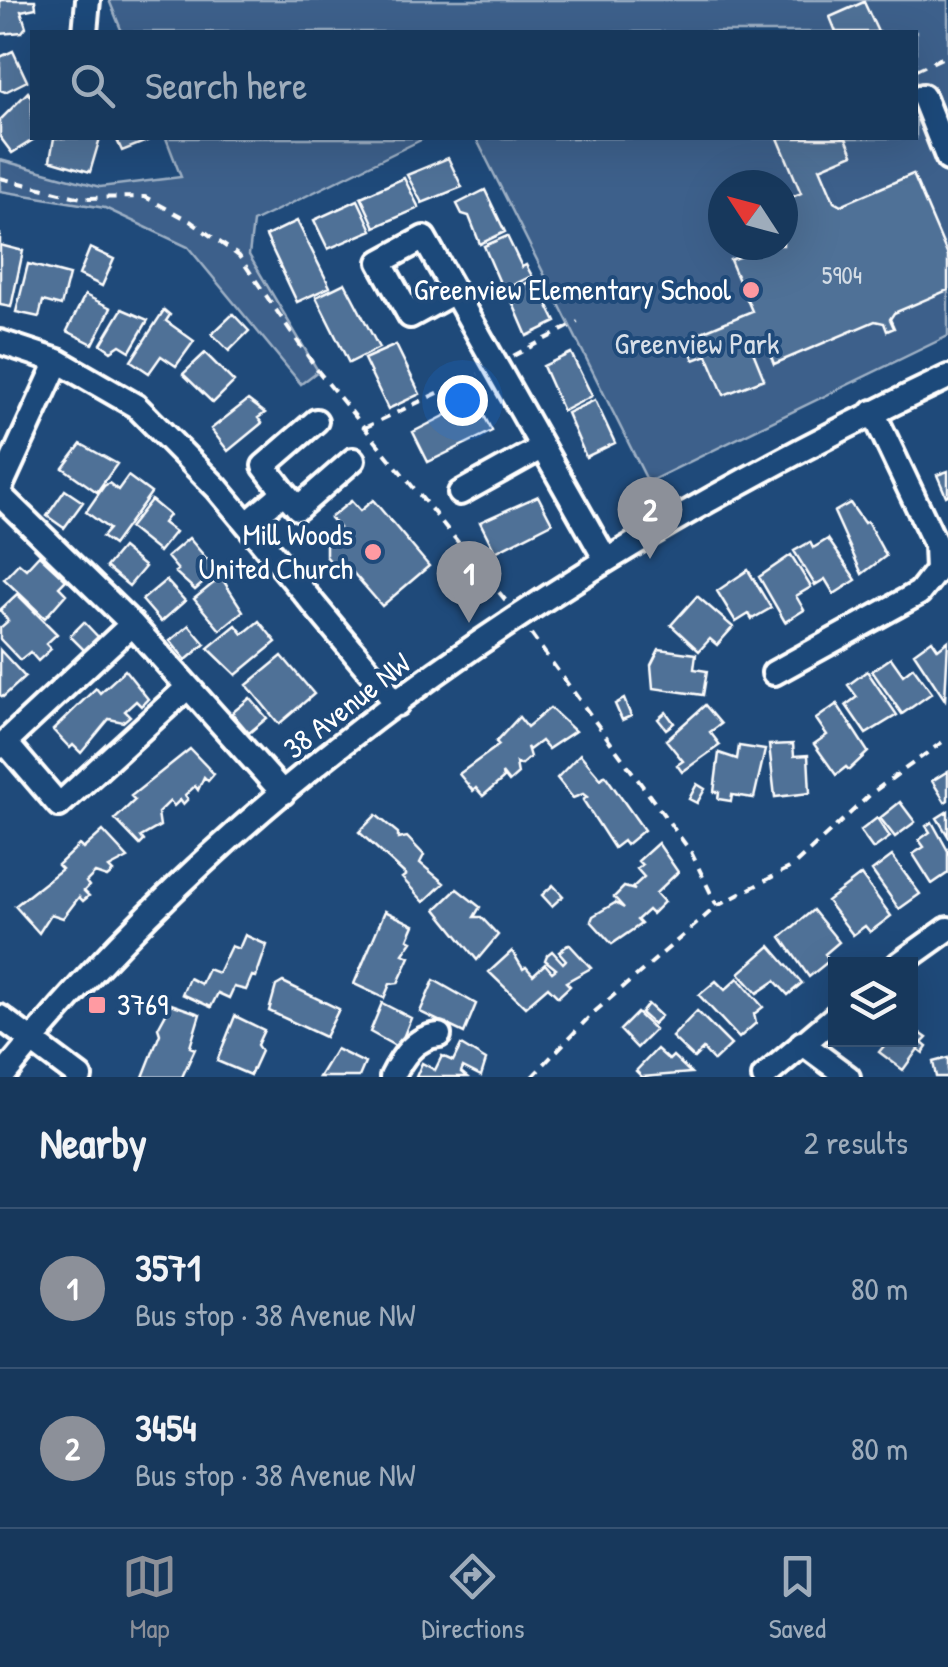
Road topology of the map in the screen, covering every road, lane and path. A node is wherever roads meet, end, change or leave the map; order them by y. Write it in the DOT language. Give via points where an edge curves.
graph roads {
  1 [pos="88,0"];
  2 [pos="86,30"];
  3 [pos="948,55"];
  4 [pos="918,69"];
  5 [pos="923,96"];
  6 [pos="948,159"];
  7 [pos="0,178"];
  8 [pos="454,292"];
  9 [pos="578,322"];
  10 [pos="0,342"];
  11 [pos="58,361"];
  12 [pos="495,366"];
  13 [pos="948,377"];
  14 [pos="873,412"];
  15 [pos="316,421"];
  16 [pos="364,428"];
  17 [pos="540,448"];
  18 [pos="354,460"];
  19 [pos="0,492"];
  20 [pos="284,492"];
  21 [pos="460,493"];
  22 [pos="248,523"];
  23 [pos="605,558"];
  24 [pos="515,615"];
  25 [pos="132,624"];
  26 [pos="774,673"];
  27 [pos="188,687"];
  28 [pos="397,704"];
  29 [pos="948,738"];
  30 [pos="2,745"];
  31 [pos="283,792"];
  32 [pos="717,906"];
  33 [pos="948,929"];
  34 [pos="909,957"];
  35 [pos="0,1017"];
  36 [pos="828,1022"];
  37 [pos="439,1035"];
  38 [pos="31,1042"];
  39 [pos="802,1043"];
  40 [pos="2,1077"];
  41 [pos="80,1077"];
  42 [pos="392,1077"];
  43 [pos="532,1077"];
  44 [pos="764,1077"];
  45 [pos="848,1077"];
  1 -- 2 [label="street"];
  3 -- 4 [label="path"];
  5 -- 6 [label="street"];
  7 -- 16 [label="path" via="80,198 145,197 190,221 239,256"];
  8 -- 12 [label="street"];
  9 -- 12 [label="path"];
  10 -- 11 [label="street"];
  11 -- 19 [label="street"];
  11 -- 22 [label="street" via="136,406"];
  12 -- 16 [label="path"];
  12 -- 17 [label="street"];
  13 -- 14 [label="street, 38 Avenue NW"];
  14 -- 23 [label="street, 38 Avenue NW" via="778,458"];
  14 -- 26 [label="street" via="936,544 938,570 919,592"];
  15 -- 20 [label="street" via="264,466"];
  16 -- 24 [label="path"];
  17 -- 21 [label="street"];
  17 -- 23 [label="street"];
  18 -- 20 [label="street" via="298,508"];
  19 -- 25 [label="street"];
  20 -- 22 [label="street"];
  22 -- 28 [label="street"];
  23 -- 24 [label="street, 38 Avenue NW"];
  24 -- 28 [label="street, 38 Avenue NW"];
  24 -- 32 [label="path" via="681,838"];
  25 -- 27 [label="street"];
  25 -- 30 [label="street"];
  27 -- 30 [label="street" via="59,805"];
  27 -- 31 [label="street"];
  28 -- 31 [label="street, 38 Avenue NW"];
  29 -- 32 [label="path" via="873,792 793,866"];
  31 -- 38 [label="street, 38 Avenue NW" via="162,902"];
  32 -- 43 [label="path" via="591,1015"];
  33 -- 34 [label="street"];
  35 -- 38 [label="street"];
  36 -- 39 [label="street"];
  37 -- 42 [label="street" via="425,1036 402,1056"];
  38 -- 40 [label="street, 38 Avenue NW"];
  38 -- 41 [label="street"];
  39 -- 44 [label="street"];
  39 -- 45 [label="street"];
}
